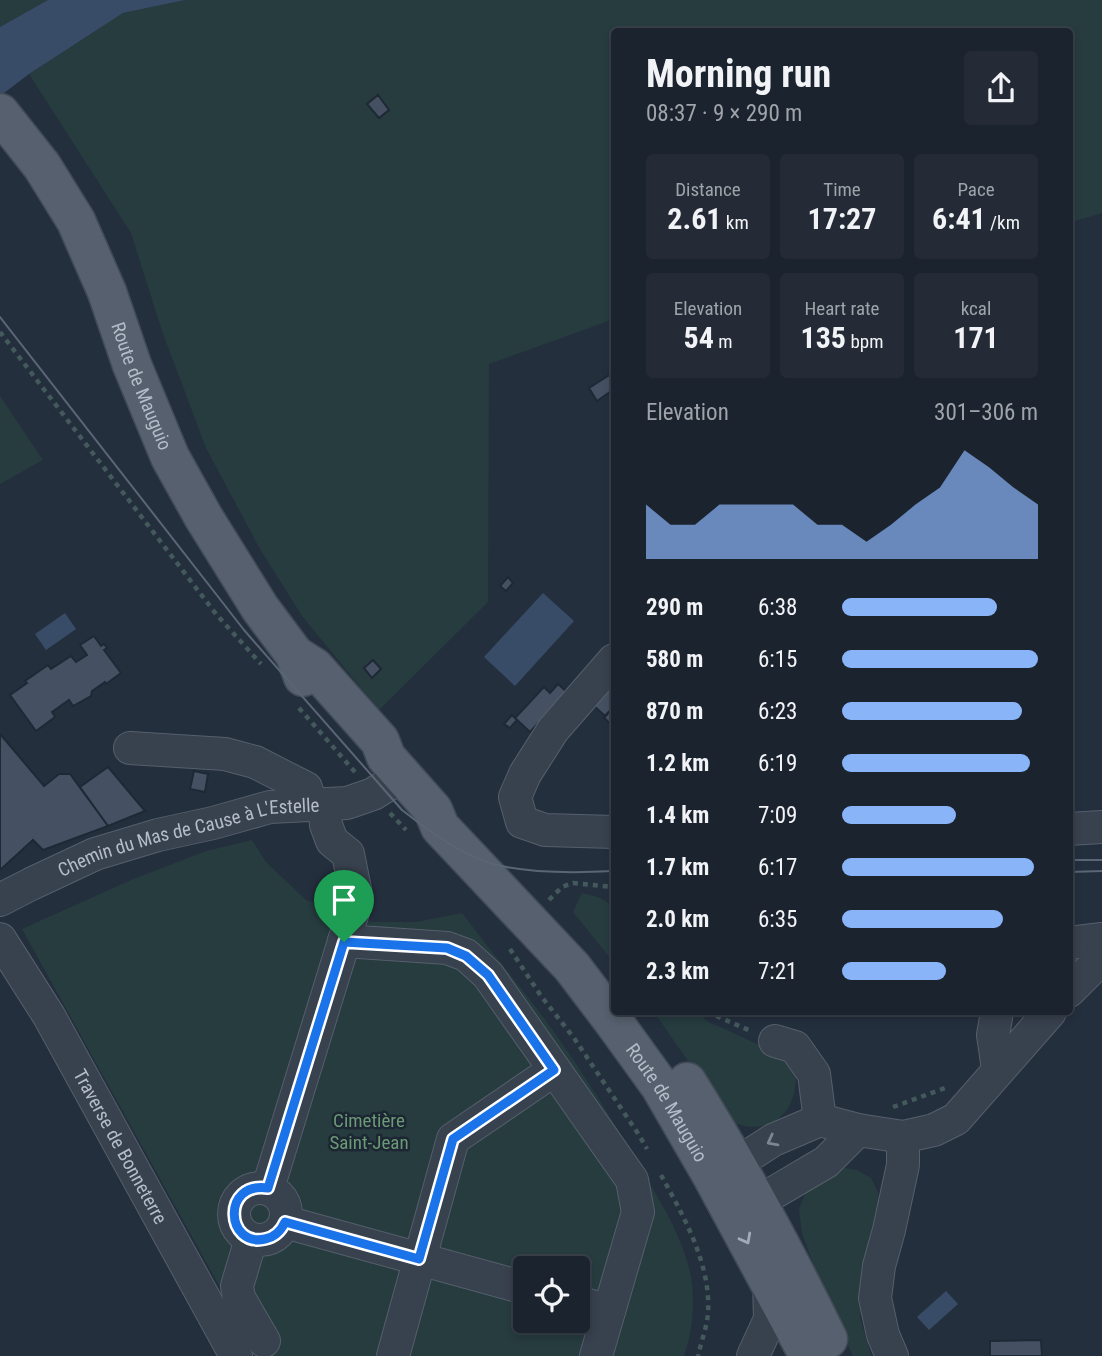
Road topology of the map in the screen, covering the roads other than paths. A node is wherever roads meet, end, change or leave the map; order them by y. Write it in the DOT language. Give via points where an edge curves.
graph roads {
  1 [pos="0,113"];
  2 [pos="611,663"];
  3 [pos="130,748"];
  4 [pos="395,782"];
  5 [pos="318,804"];
  6 [pos="1102,827"];
  7 [pos="1073,829"];
  8 [pos="611,832"];
  9 [pos="0,900"];
  10 [pos="0,939"];
  11 [pos="1102,939"];
  12 [pos="344,942"];
  13 [pos="1073,943"];
  14 [pos="1102,958"];
  15 [pos="611,980"];
  16 [pos="1073,987"];
  17 [pos="639,1015"];
  18 [pos="997,1015"];
  19 [pos="1047,1015"];
  20 [pos="775,1041"];
  21 [pos="998,1069"];
  22 [pos="554,1070"];
  23 [pos="820,1120"];
  24 [pos="864,1130"];
  25 [pos="903,1137"];
  26 [pos="724,1170"];
  27 [pos="268,1188"];
  28 [pos="758,1202"];
  29 [pos="285,1222"];
  30 [pos="251,1239"];
  31 [pos="419,1259"];
  32 [pos="769,1282"];
  33 [pos="513,1285"];
  34 [pos="590,1305"];
  35 [pos="609,1311"];
  36 [pos="232,1349"];
  37 [pos="753,1355"];
  38 [pos="821,1355"];
  39 [pos="393,1356"];
  40 [pos="596,1356"];
  41 [pos="892,1356"];
  1 -- 4 [label="main road, Route de Mauguio" via="43,166 76,221 170,457 260,608 282,664 302,677"];
  2 -- 8 [label="street" via="553,730 515,797 522,822 545,830"];
  3 -- 5 [label="street" via="225,754 255,762 306,788"];
  4 -- 5 [label="street, Chemin du Mas de Cause à L'Estelle" via="347,803"];
  4 -- 15 [label="main road, Route de Mauguio" via="454,816 550,909"];
  4 -- 26 [label="main road, Route de Mauguio" via="572,967"];
  5 -- 9 [label="street, Chemin du Mas de Cause à L'Estelle" via="270,807 95,854"];
  5 -- 12 [label="street" via="332,841 348,854 357,899"];
  6 -- 7 [label="street"];
  10 -- 36 [label="street, Traverse de Bonneterre" via="49,1016"];
  11 -- 13 [label="street"];
  12 -- 22 [label="street" via="447,948 466,956 488,975"];
  12 -- 27 [label="street"];
  14 -- 16 [label="street"];
  17 -- 26 [label="main road, Route de Mauguio" via="679,1069"];
  18 -- 21 [label="street" via="993,1035"];
  19 -- 21 [label="street"];
  20 -- 23 [label="street" via="795,1047 814,1074"];
  21 -- 25 [label="street" via="956,1119"];
  22 -- 31 [label="street" via="453,1139"];
  22 -- 35 [label="street" via="632,1180 638,1212"];
  23 -- 24 [label="street"];
  23 -- 26 [label="street, one-way" via="773,1140"];
  24 -- 25 [label="street"];
  24 -- 28 [label="street" via="826,1162"];
  25 -- 41 [label="street" via="904,1165 875,1298"];
  26 -- 28 [label="main road"];
  26 -- 32 [label="main road, Route de Mauguio, one-way"];
  27 -- 29 [label="street" via="285,1205"];
  27 -- 30 [label="street" via="250,1189 234,1209 237,1227"];
  28 -- 38 [label="main road" via="799,1278"];
  29 -- 30 [label="street" via="268,1239"];
  29 -- 31 [label="street"];
  30 -- 36 [label="street" via="237,1286 259,1332"];
  31 -- 33 [label="street"];
  31 -- 39 [label="street"];
  32 -- 37 [label="street" via="770,1319"];
  32 -- 38 [label="main road, Route de Mauguio"];
  34 -- 35 [label="street"];
  35 -- 40 [label="street"];
  37 -- 38 [label="street" via="775,1345"];
}
